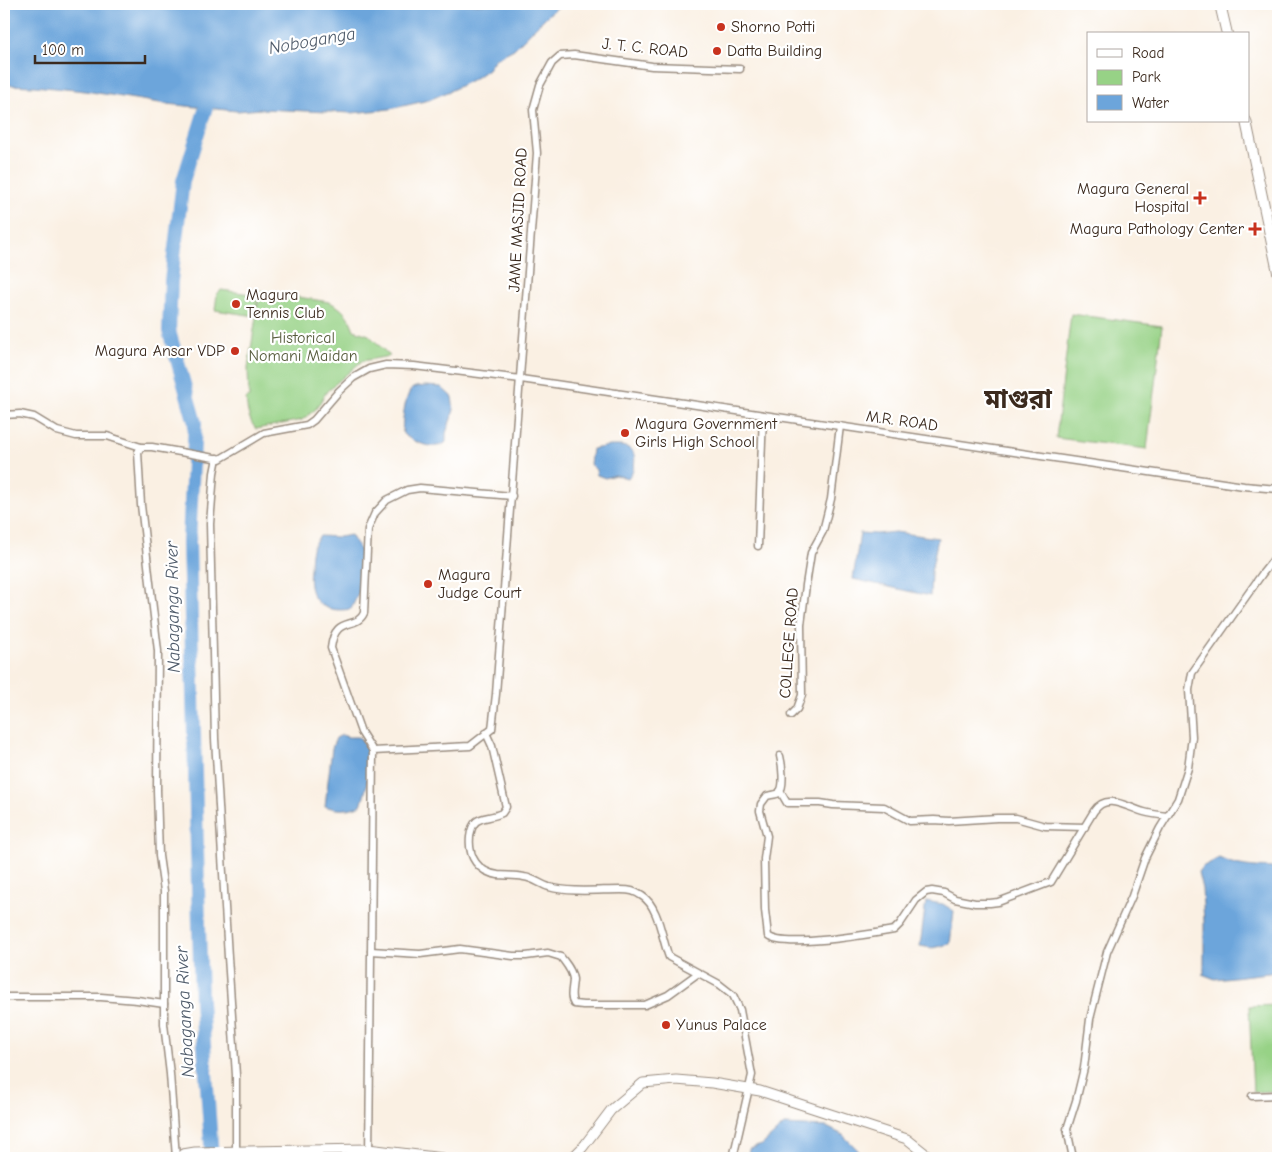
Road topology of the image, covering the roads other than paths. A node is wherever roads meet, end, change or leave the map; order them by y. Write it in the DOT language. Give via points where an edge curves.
graph roads {
  1 [pos="1220,4"];
  2 [pos="1227,32"];
  3 [pos="550,65"];
  4 [pos="740,69"];
  5 [pos="1246,122"];
  6 [pos="1278,272"];
  7 [pos="522,379"];
  8 [pos="4,415"];
  9 [pos="763,415"];
  10 [pos="840,426"];
  11 [pos="141,447"];
  12 [pos="218,458"];
  13 [pos="1278,490"];
  14 [pos="512,496"];
  15 [pos="758,546"];
  16 [pos="1278,554"];
  17 [pos="791,714"];
  18 [pos="486,733"];
  19 [pos="373,750"];
  20 [pos="780,756"];
  21 [pos="780,791"];
  22 [pos="1167,816"];
  23 [pos="1085,826"];
  24 [pos="370,951"];
  25 [pos="697,974"];
  26 [pos="4,997"];
  27 [pos="164,1004"];
  28 [pos="749,1089"];
  29 [pos="1278,1095"];
  30 [pos="1252,1096"];
  31 [pos="233,1154"];
  32 [pos="368,1154"];
  33 [pos="176,1158"];
  34 [pos="180,1158"];
  35 [pos="444,1158"];
  36 [pos="572,1158"];
  37 [pos="733,1158"];
  38 [pos="931,1158"];
  39 [pos="1073,1158"];
  1 -- 2 [label="highway"];
  3 -- 4 [label="street, J. T. C. ROAD" via="560,56 574,55 652,66"];
  3 -- 7 [label="street, JAME MASJID ROAD" via="533,110 538,153"];
  5 -- 6 [label="highway"];
  7 -- 9 [label="street, M.R. ROAD"];
  7 -- 12 [label="street, M.R. ROAD" via="414,366 386,365 369,369 338,391 306,425 264,433"];
  7 -- 14 [label="street, JAME MASJID ROAD"];
  8 -- 11 [label="street" via="34,417 57,431 76,436 107,436"];
  9 -- 10 [label="street, M.R. ROAD"];
  9 -- 15 [label="street"];
  10 -- 13 [label="street, M.R. ROAD"];
  10 -- 17 [label="street, COLLEGE ROAD" via="831,499 823,531 810,553 801,624 802,696 797,709"];
  11 -- 12 [label="street"];
  11 -- 27 [label="street" via="138,452 141,505 158,671 157,790 159,856 164,891"];
  12 -- 31 [label="street" via="210,524 215,739 236,1075"];
  14 -- 18 [label="street, JAME MASJID ROAD" via="496,694 492,728"];
  14 -- 19 [label="street" via="413,488 387,500 375,513 368,529 364,613 358,621 344,624 332,638 332,648 361,732"];
  16 -- 22 [label="street" via="1192,673 1189,690 1192,737 1188,768 1178,799"];
  18 -- 19 [label="street" via="470,746"];
  18 -- 25 [label="street" via="506,807 502,813 477,820 472,826 472,859 483,871 530,878 548,887 633,890 645,897 657,914 669,957"];
  19 -- 24 [label="street"];
  20 -- 21 [label="street"];
  21 -- 23 [label="street" via="787,803 884,807 910,821 1016,818 1045,826"];
  21 -- 23 [label="street" via="767,796 760,810 767,836 764,859 768,936 779,940 817,941 894,930 926,892 944,893 975,903 990,903 1038,888 1051,882"];
  22 -- 23 [label="street" via="1106,801 1098,805"];
  22 -- 39 [label="street" via="1145,858 1107,952 1090,1019 1084,1068 1067,1130"];
  24 -- 25 [label="street" via="420,954 460,949 513,956 548,953 561,957 570,969 571,1000 574,1004 645,1005 668,995"];
  24 -- 32 [label="street"];
  25 -- 28 [label="street" via="733,995 740,1010 752,1075"];
  26 -- 27 [label="street" via="101,997"];
  27 -- 33 [label="street"];
  28 -- 36 [label="main road" via="676,1080 643,1082 611,1110"];
  28 -- 37 [label="street"];
  28 -- 38 [label="main road" via="908,1139"];
  29 -- 30 [label="street"];
  31 -- 32 [label="main road"];
  31 -- 34 [label="main road" via="195,1152 183,1154"];
  32 -- 35 [label="main road"];
}
